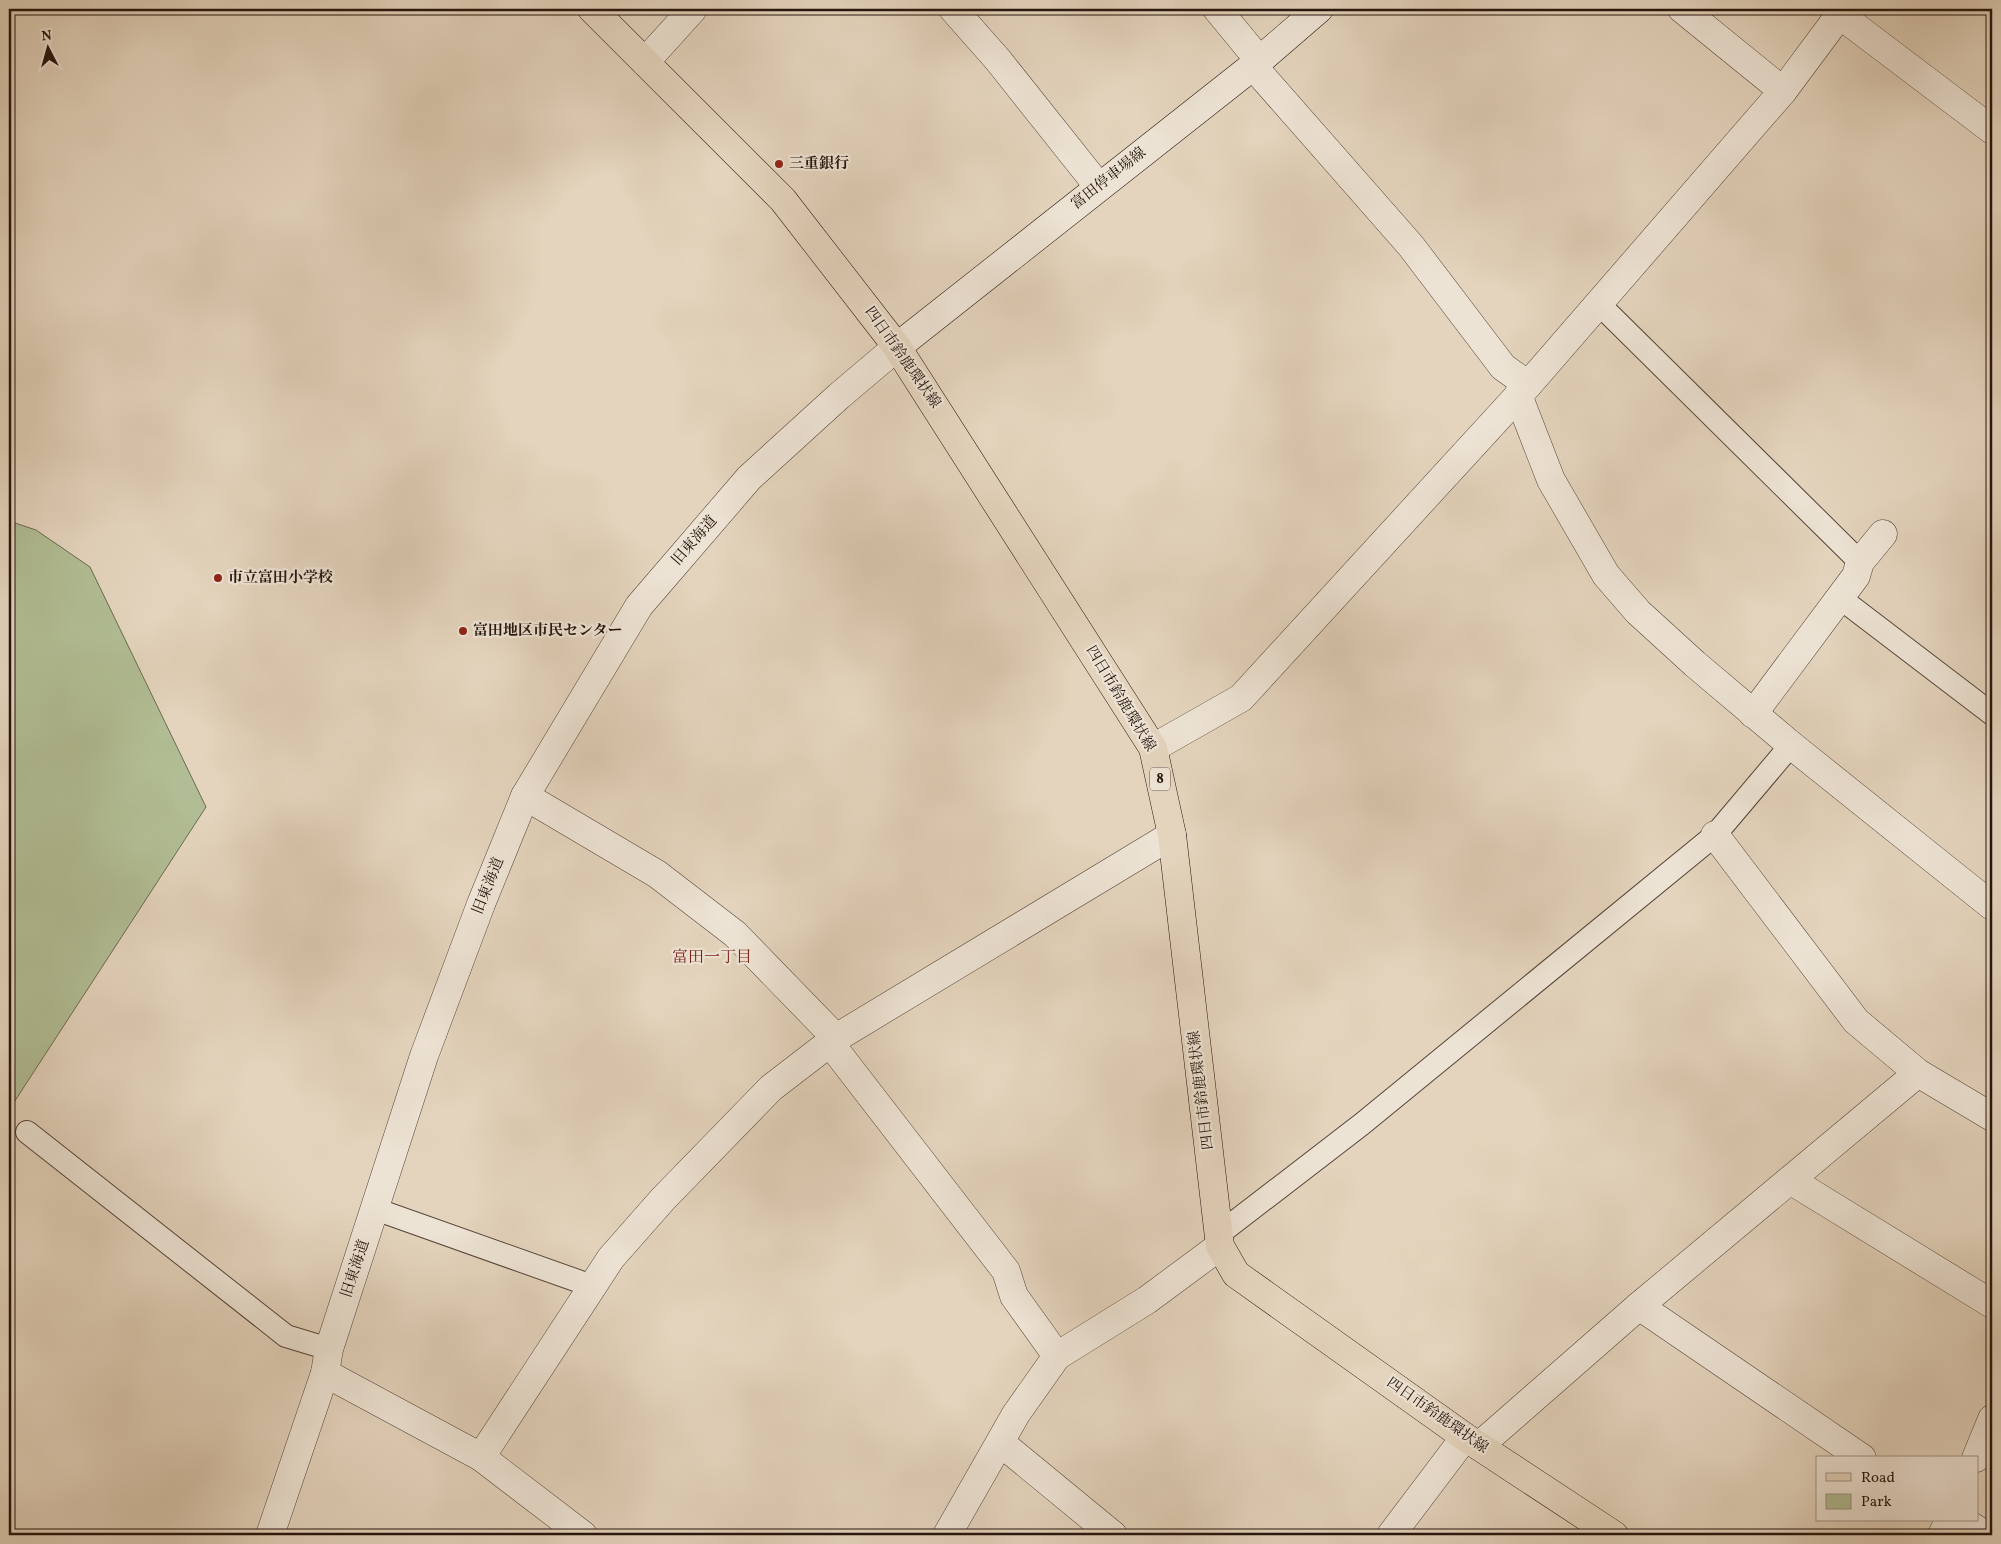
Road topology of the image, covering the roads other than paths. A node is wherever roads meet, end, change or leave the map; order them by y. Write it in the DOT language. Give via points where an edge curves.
graph roads {
  1 [pos="592,9"];
  2 [pos="693,9"];
  3 [pos="952,9"];
  4 [pos="1217,9"];
  5 [pos="1319,9"];
  6 [pos="1682,9"];
  7 [pos="1842,12"];
  8 [pos="645,62"];
  9 [pos="1256,63"];
  10 [pos="1783,91"];
  11 [pos="1992,130"];
  12 [pos="1099,187"];
  13 [pos="1598,303"];
  14 [pos="897,347"];
  15 [pos="1523,390"];
  16 [pos="1883,534"];
  17 [pos="1860,562"];
  18 [pos="1840,598"];
  19 [pos="1753,714"];
  20 [pos="1992,714"];
  21 [pos="1791,746"];
  22 [pos="1153,748"];
  23 [pos="525,796"];
  24 [pos="1172,835"];
  25 [pos="1714,835"];
  26 [pos="1992,906"];
  27 [pos="833,1040"];
  28 [pos="1918,1073"];
  29 [pos="1992,1117"];
  30 [pos="27,1132"];
  31 [pos="1790,1180"];
  32 [pos="375,1209"];
  33 [pos="1219,1240"];
  34 [pos="592,1286"];
  35 [pos="1992,1304"];
  36 [pos="1639,1306"];
  37 [pos="1057,1356"];
  38 [pos="327,1361"];
  39 [pos="1992,1419"];
  40 [pos="1472,1441"];
  41 [pos="1001,1443"];
  42 [pos="1859,1456"];
  43 [pos="1977,1456"];
  44 [pos="481,1457"];
  45 [pos="1948,1522"];
  46 [pos="1965,1522"];
  47 [pos="270,1535"];
  48 [pos="584,1535"];
  49 [pos="947,1535"];
  50 [pos="1113,1535"];
  51 [pos="1391,1535"];
  52 [pos="1614,1535"];
  53 [pos="1942,1535"];
  54 [pos="1986,1535"];
  1 -- 8 [label="main road, 四日市鈴鹿環状線 / 8"];
  2 -- 8 [label="street"];
  3 -- 12 [label="street" via="998,60"];
  4 -- 9 [label="street"];
  5 -- 9 [label="street, 富田停車場線"];
  6 -- 10 [label="street"];
  7 -- 10 [label="street"];
  7 -- 11 [label="street"];
  8 -- 14 [label="main road, 四日市鈴鹿環状線 / 8" via="783,200"];
  9 -- 12 [label="street, 富田停車場線"];
  9 -- 15 [label="street" via="1411,246"];
  10 -- 13 [label="street"];
  12 -- 14 [label="street, 富田停車場線"];
  13 -- 15 [label="street"];
  13 -- 17 [label="lane"];
  14 -- 22 [label="main road, 四日市鈴鹿環状線 / 8"];
  14 -- 23 [label="street, 旧東海道" via="749,478 639,606"];
  15 -- 19 [label="street" via="1551,480 1606,575 1638,612"];
  15 -- 22 [label="street" via="1241,698"];
  16 -- 17 [label="street"];
  17 -- 18 [label="street" via="1856,576"];
  18 -- 19 [label="street"];
  18 -- 20 [label="lane"];
  19 -- 21 [label="street"];
  21 -- 25 [label="lane"];
  21 -- 26 [label="street"];
  22 -- 24 [label="main road, 四日市鈴鹿環状線 / 8"];
  23 -- 27 [label="street" via="665,880 735,934"];
  23 -- 32 [label="street, 旧東海道" via="424,1056"];
  24 -- 27 [label="street"];
  24 -- 33 [label="main road, 四日市鈴鹿環状線 / 8"];
  25 -- 28 [label="street" via="1856,1021"];
  25 -- 33 [label="lane"];
  27 -- 34 [label="street" via="771,1088 723,1136 611,1258"];
  27 -- 37 [label="street" via="1006,1271 1014,1296"];
  28 -- 29 [label="street"];
  28 -- 31 [label="street"];
  30 -- 38 [label="lane" via="286,1336"];
  31 -- 35 [label="street"];
  31 -- 36 [label="street"];
  32 -- 34 [label="lane"];
  32 -- 38 [label="street, 旧東海道"];
  33 -- 37 [label="street" via="1147,1300"];
  33 -- 40 [label="main road, 四日市鈴鹿環状線 / 8" via="1236,1274"];
  34 -- 44 [label="street"];
  36 -- 40 [label="street"];
  36 -- 42 [label="street"];
  37 -- 41 [label="street" via="1016,1414"];
  38 -- 44 [label="street"];
  38 -- 47 [label="street, 旧東海道"];
  39 -- 43 [label="street"];
  40 -- 51 [label="street"];
  40 -- 52 [label="main road, 四日市鈴鹿環状線 / 8"];
  41 -- 49 [label="street"];
  41 -- 50 [label="street"];
  44 -- 48 [label="street"];
  45 -- 53 [label="street"];
  46 -- 54 [label="street"];
}
